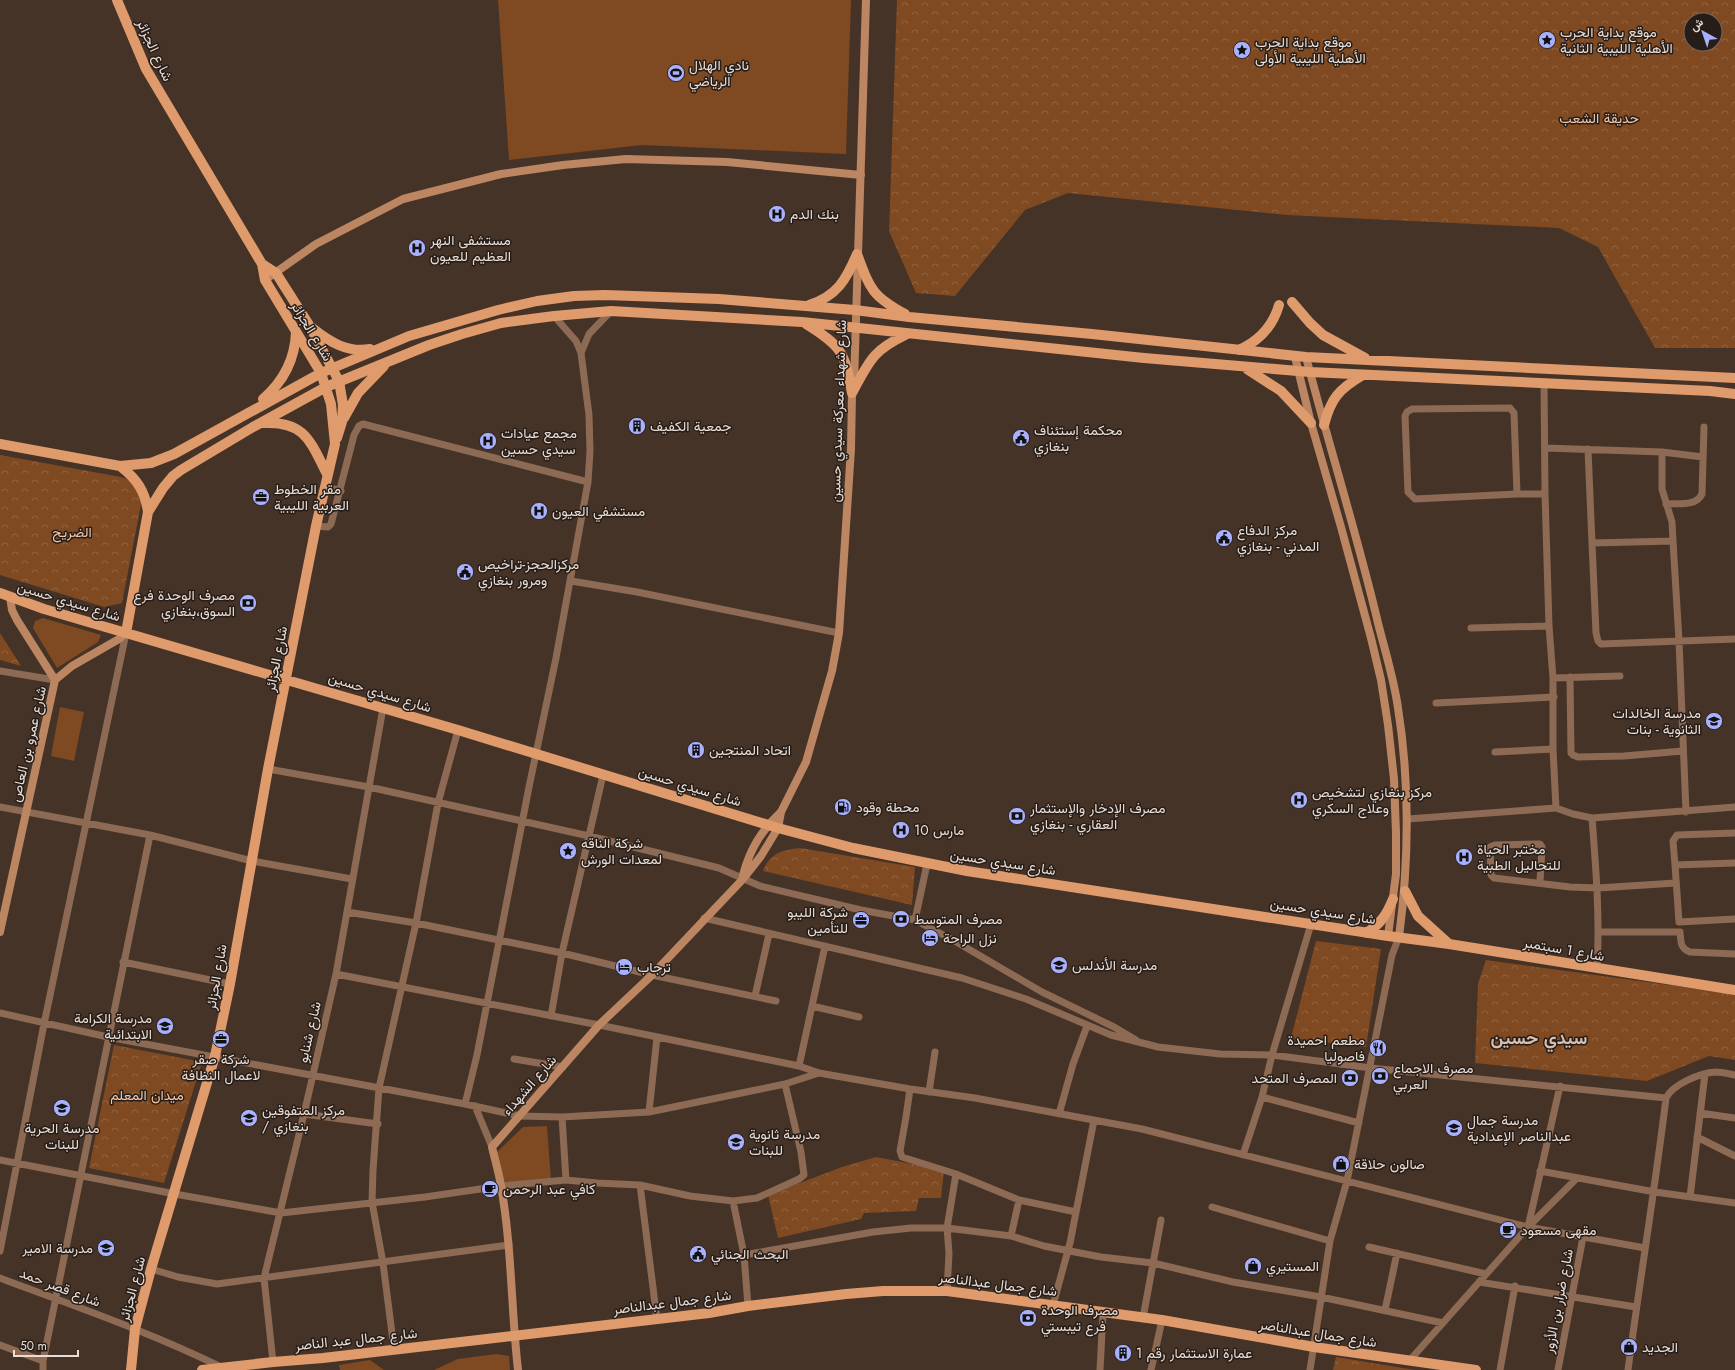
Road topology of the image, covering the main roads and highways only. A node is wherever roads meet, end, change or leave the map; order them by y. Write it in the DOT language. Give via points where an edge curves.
graph roads {
  1 [pos="117,0"];
  2 [pos="866,0"];
  3 [pos="861,176"];
  4 [pos="858,254"];
  5 [pos="262,264"];
  6 [pos="276,273"];
  7 [pos="265,280"];
  8 [pos="1292,302"];
  9 [pos="1279,305"];
  10 [pos="804,306"];
  11 [pos="855,310"];
  12 [pos="910,317"];
  13 [pos="802,322"];
  14 [pos="308,326"];
  15 [pos="855,329"];
  16 [pos="296,332"];
  17 [pos="909,334"];
  18 [pos="380,348"];
  19 [pos="1239,350"];
  20 [pos="1295,356"];
  21 [pos="1306,357"];
  22 [pos="1368,360"];
  23 [pos="389,361"];
  24 [pos="1244,367"];
  25 [pos="332,368"];
  26 [pos="1298,371"];
  27 [pos="1310,372"];
  28 [pos="321,373"];
  29 [pos="1363,375"];
  30 [pos="1735,378"];
  31 [pos="339,381"];
  32 [pos="326,387"];
  33 [pos="852,393"];
  34 [pos="1735,394"];
  35 [pos="248,412"];
  36 [pos="342,422"];
  37 [pos="262,423"];
  38 [pos="1311,423"];
  39 [pos="1324,425"];
  40 [pos="1,443"];
  41 [pos="335,444"];
  42 [pos="120,466"];
  43 [pos="327,474"];
  44 [pos="148,512"];
  45 [pos="0,593"];
  46 [pos="10,597"];
  47 [pos="126,633"];
  48 [pos="56,680"];
  49 [pos="286,680"];
  50 [pos="781,812"];
  51 [pos="768,825"];
  52 [pos="778,828"];
  53 [pos="742,879"];
  54 [pos="1405,891"];
  55 [pos="1393,899"];
  56 [pos="0,932"];
  57 [pos="1366,933"];
  58 [pos="1388,936"];
  59 [pos="1399,937"];
  60 [pos="1449,944"];
  61 [pos="1735,990"];
  62 [pos="514,1336"];
  63 [pos="132,1368"];
  64 [pos="202,1370"];
  65 [pos="518,1370"];
  66 [pos="1476,1370"];
  1 -- 5 [label="main road, شارع الجزائر" via="146,69"];
  2 -- 3 [label="main road, شارع شهداء معركة سيدي حسين"];
  3 -- 4 [label="main road, شارع شهداء معركة سيدي حسين"];
  3 -- 6 [label="main road" via="727,162 626,159 501,174 403,199 316,244"];
  4 -- 10 [label="main road" via="841,285 820,301"];
  4 -- 11 [label="main road, شارع شهداء معركة سيدي حسين"];
  4 -- 12 [label="main road" via="866,280 876,294"];
  5 -- 6 [label="main road"];
  5 -- 7 [label="main road, شارع الجزائر"];
  6 -- 7 [label="main road"];
  6 -- 14 [label="main road"];
  7 -- 16 [label="main road, شارع الجزائر"];
  8 -- 22 [label="main road" via="1323,335"];
  9 -- 19 [label="main road" via="1274,319 1265,332 1253,343"];
  10 -- 11 [label="main road"];
  10 -- 18 [label="main road" via="719,299 574,296 498,310 444,325"];
  11 -- 12 [label="main road"];
  11 -- 15 [label="main road, شارع شهداء معركة سيدي حسين"];
  12 -- 19 [label="main road"];
  13 -- 15 [label="main road"];
  13 -- 23 [label="main road" via="611,311 554,316 501,323 462,334"];
  13 -- 33 [label="main road" via="826,336 842,354 847,364"];
  14 -- 18 [label="main road" via="336,345 348,349"];
  14 -- 25 [label="main road"];
  15 -- 17 [label="main road"];
  15 -- 33 [label="main road, شارع شهداء معركة سيدي حسين"];
  16 -- 28 [label="main road, شارع الجزائر"];
  16 -- 35 [label="main road" via="293,356 282,378 273,390"];
  17 -- 24 [label="main road"];
  17 -- 33 [label="main road" via="876,353"];
  18 -- 25 [label="main road"];
  19 -- 20 [label="main road"];
  20 -- 21 [label="main road"];
  20 -- 26 [label="main road"];
  21 -- 22 [label="main road"];
  21 -- 27 [label="main road"];
  22 -- 30 [label="main road"];
  23 -- 31 [label="main road"];
  23 -- 36 [label="main road" via="358,392"];
  24 -- 26 [label="main road"];
  24 -- 38 [label="main road" via="1281,391"];
  25 -- 28 [label="main road"];
  25 -- 31 [label="main road"];
  26 -- 27 [label="main road"];
  26 -- 38 [label="main road"];
  27 -- 29 [label="main road"];
  27 -- 39 [label="main road"];
  28 -- 32 [label="main road, شارع الجزائر"];
  28 -- 35 [label="main road"];
  29 -- 34 [label="main road" via="1544,382"];
  29 -- 39 [label="main road" via="1348,384 1336,396 1328,410"];
  31 -- 32 [label="main road"];
  31 -- 36 [label="main road" via="343,405"];
  32 -- 37 [label="main road"];
  32 -- 41 [label="main road, شارع الجزائر" via="331,404"];
  33 -- 50 [label="main road, شارع شهداء معركة سيدي حسين" via="851,449 839,633 832,671 806,762"];
  35 -- 42 [label="main road" via="161,460"];
  36 -- 41 [label="main road"];
  37 -- 43 [label="main road" via="279,422 296,428 310,441"];
  37 -- 44 [label="main road" via="181,470 168,482"];
  38 -- 55 [label="main road" via="1371,638 1383,692 1394,779 1396,874"];
  39 -- 54 [label="main road" via="1366,571 1398,708 1408,819"];
  40 -- 42 [label="main road"];
  41 -- 43 [label="main road, شارع الجزائر"];
  42 -- 44 [label="main road" via="132,475 142,490"];
  43 -- 49 [label="main road, شارع الجزائر"];
  44 -- 47 [label="main road"];
  45 -- 46 [label="main road, شارع سيدي حسين"];
  46 -- 47 [label="main road, شارع سيدي حسين"];
  46 -- 48 [label="main road, شارع عمرو بن العاص" via="17,620"];
  47 -- 48 [label="main road" via="72,666"];
  47 -- 49 [label="main road, شارع سيدي حسين"];
  48 -- 56 [label="main road, شارع عمرو بن العاص"];
  49 -- 51 [label="main road, شارع سيدي حسين"];
  49 -- 63 [label="main road, شارع الجزائر" via="215,1056 135,1329"];
  50 -- 51 [label="main road, شارع شهداء معركة سيدي حسين"];
  50 -- 52 [label="main road, شارع شهداء معركة سيدي حسين"];
  51 -- 52 [label="main road, شارع سيدي حسين"];
  51 -- 53 [label="main road, شارع شهداء معركة سيدي حسين" via="748,857"];
  52 -- 53 [label="main road, شارع الشهداء" via="761,856"];
  52 -- 57 [label="main road, شارع سيدي حسين" via="927,864"];
  53 -- 62 [label="main road, شارع الشهداء" via="652,975 599,1025 492,1147 501,1186 509,1245"];
  54 -- 59 [label="main road"];
  54 -- 60 [label="main road" via="1418,916"];
  55 -- 57 [label="main road" via="1378,924"];
  55 -- 58 [label="main road"];
  57 -- 58 [label="main road, شارع سيدي حسين"];
  58 -- 59 [label="main road, شارع 1 سبتمبر"];
  59 -- 60 [label="main road, شارع 1 سبتمبر"];
  60 -- 61 [label="main road, شارع 1 سبتمبر"];
  62 -- 64 [label="main road, شارع جمال عبد الناصر"];
  62 -- 65 [label="main road"];
  62 -- 66 [label="main road, شارع جمال عبدالناصر" via="883,1291 947,1291 1162,1320 1314,1347"];
}
